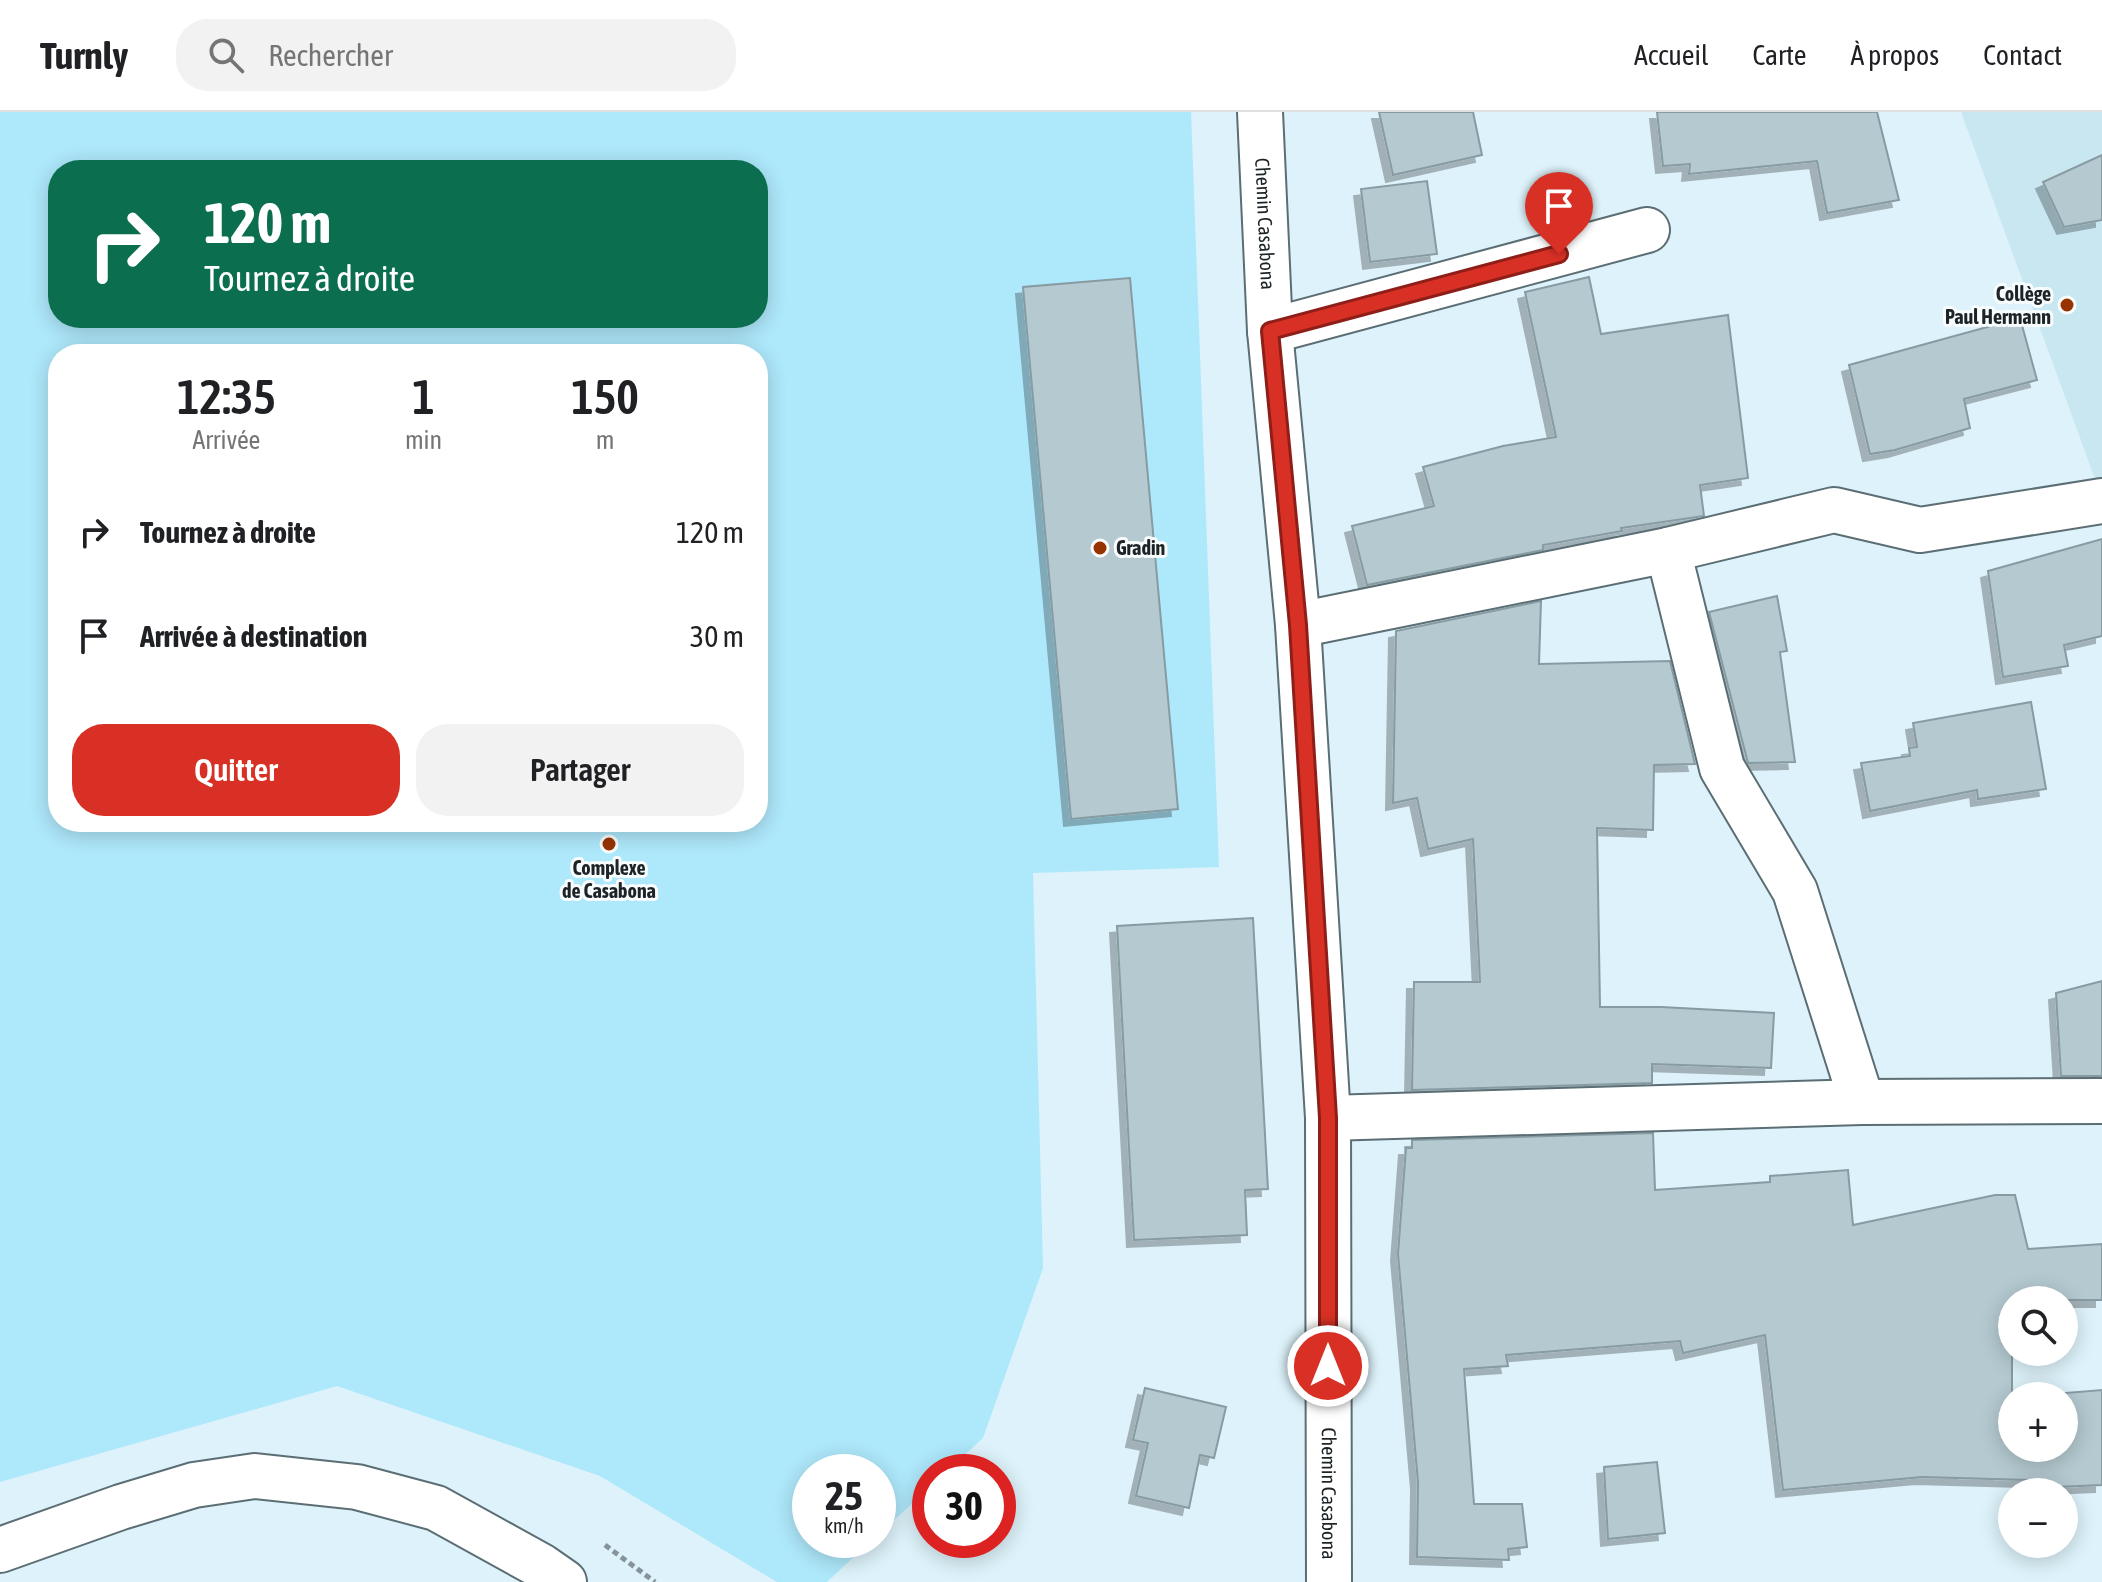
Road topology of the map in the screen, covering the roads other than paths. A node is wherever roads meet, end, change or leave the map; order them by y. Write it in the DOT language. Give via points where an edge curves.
graph roads {
  1 [pos="1260,112"];
  2 [pos="1647,230"];
  3 [pos="1270,331"];
  4 [pos="2102,501"];
  5 [pos="1668,550"];
  6 [pos="1298,625"];
  7 [pos="2102,1101"];
  8 [pos="1862,1102"];
  9 [pos="1328,1118"];
  10 [pos="0,1550"];
  11 [pos="564,1582"];
  12 [pos="1329,1582"];
  1 -- 3 [label="street, Chemin Casabona"];
  2 -- 3 [label="street"];
  3 -- 6 [label="street, Chemin Casabona"];
  4 -- 5 [label="street" via="1920,530 1834,510"];
  5 -- 6 [label="street"];
  5 -- 8 [label="street" via="1722,768 1795,891"];
  6 -- 9 [label="street, Chemin Casabona"];
  7 -- 8 [label="street"];
  8 -- 9 [label="street"];
  9 -- 12 [label="street, Chemin Casabona"];
  10 -- 11 [label="street" via="194,1485 255,1476 357,1487 436,1508"];
}
